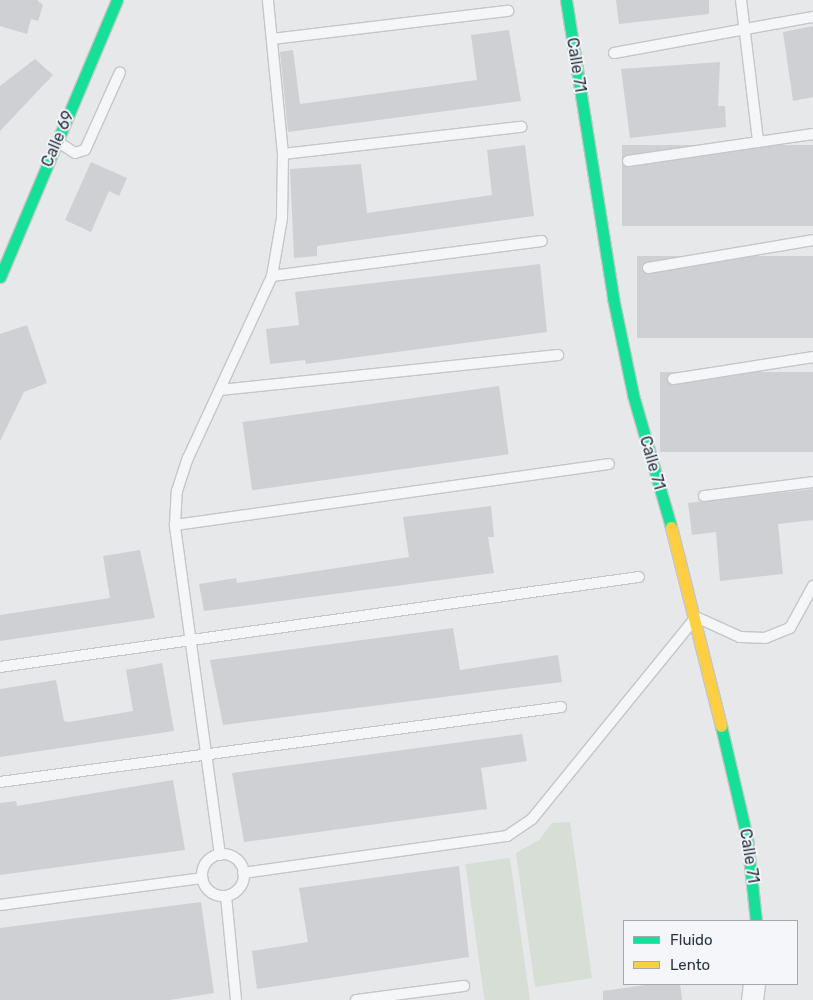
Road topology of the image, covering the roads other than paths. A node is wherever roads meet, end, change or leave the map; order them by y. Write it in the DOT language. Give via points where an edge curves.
graph roads {
  1 [pos="117,0"];
  2 [pos="268,0"];
  3 [pos="566,0"];
  4 [pos="741,0"];
  5 [pos="508,11"];
  6 [pos="813,17"];
  7 [pos="745,31"];
  8 [pos="272,39"];
  9 [pos="614,53"];
  10 [pos="120,72"];
  11 [pos="521,127"];
  12 [pos="813,134"];
  13 [pos="57,141"];
  14 [pos="758,141"];
  15 [pos="283,154"];
  16 [pos="628,161"];
  17 [pos="813,240"];
  18 [pos="542,242"];
  19 [pos="648,268"];
  20 [pos="272,276"];
  21 [pos="0,277"];
  22 [pos="558,355"];
  23 [pos="813,358"];
  24 [pos="673,379"];
  25 [pos="220,390"];
  26 [pos="609,464"];
  27 [pos="813,482"];
  28 [pos="704,496"];
  29 [pos="175,525"];
  30 [pos="639,577"];
  31 [pos="813,586"];
  32 [pos="696,617"];
  33 [pos="190,642"];
  34 [pos="0,667"];
  35 [pos="561,707"];
  36 [pos="205,756"];
  37 [pos="0,782"];
  38 [pos="220,855"];
  39 [pos="243,873"];
  40 [pos="202,878"];
  41 [pos="226,896"];
  42 [pos="0,905"];
  43 [pos="756,920"];
  44 [pos="754,985"];
  45 [pos="464,986"];
  46 [pos="236,1000"];
  47 [pos="356,1000"];
  48 [pos="752,1000"];
  1 -- 13 [label="street, Calle 69"];
  2 -- 8 [label="lane"];
  3 -- 32 [label="street, Calle 71" via="615,308 633,396"];
  4 -- 7 [label="lane"];
  5 -- 8 [label="lane"];
  6 -- 7 [label="lane"];
  7 -- 9 [label="lane"];
  7 -- 14 [label="lane"];
  8 -- 15 [label="lane"];
  10 -- 13 [label="lane" via="85,150 75,153"];
  11 -- 15 [label="lane"];
  12 -- 14 [label="lane"];
  13 -- 21 [label="street, Calle 69"];
  14 -- 16 [label="lane"];
  15 -- 20 [label="lane" via="282,218"];
  17 -- 19 [label="lane"];
  18 -- 20 [label="lane"];
  20 -- 25 [label="lane"];
  22 -- 25 [label="lane"];
  23 -- 24 [label="lane"];
  25 -- 29 [label="lane" via="188,458 177,491"];
  26 -- 29 [label="lane"];
  27 -- 28 [label="lane"];
  29 -- 33 [label="lane"];
  30 -- 33 [label="lane"];
  31 -- 32 [label="lane" via="790,628 765,638 740,637"];
  32 -- 39 [label="lane" via="532,819 507,836"];
  32 -- 43 [label="street, Calle 71" via="747,838"];
  33 -- 34 [label="lane"];
  33 -- 36 [label="lane"];
  35 -- 36 [label="lane"];
  36 -- 37 [label="lane"];
  36 -- 38 [label="lane"];
  38 -- 39 [label="lane" via="233,858"];
  38 -- 40 [label="lane" via="206,863"];
  39 -- 41 [label="lane" via="241,885"];
  40 -- 41 [label="lane" via="210,892"];
  40 -- 42 [label="lane"];
  41 -- 46 [label="lane"];
  44 -- 48 [label="street"];
  45 -- 47 [label="lane"];
}
